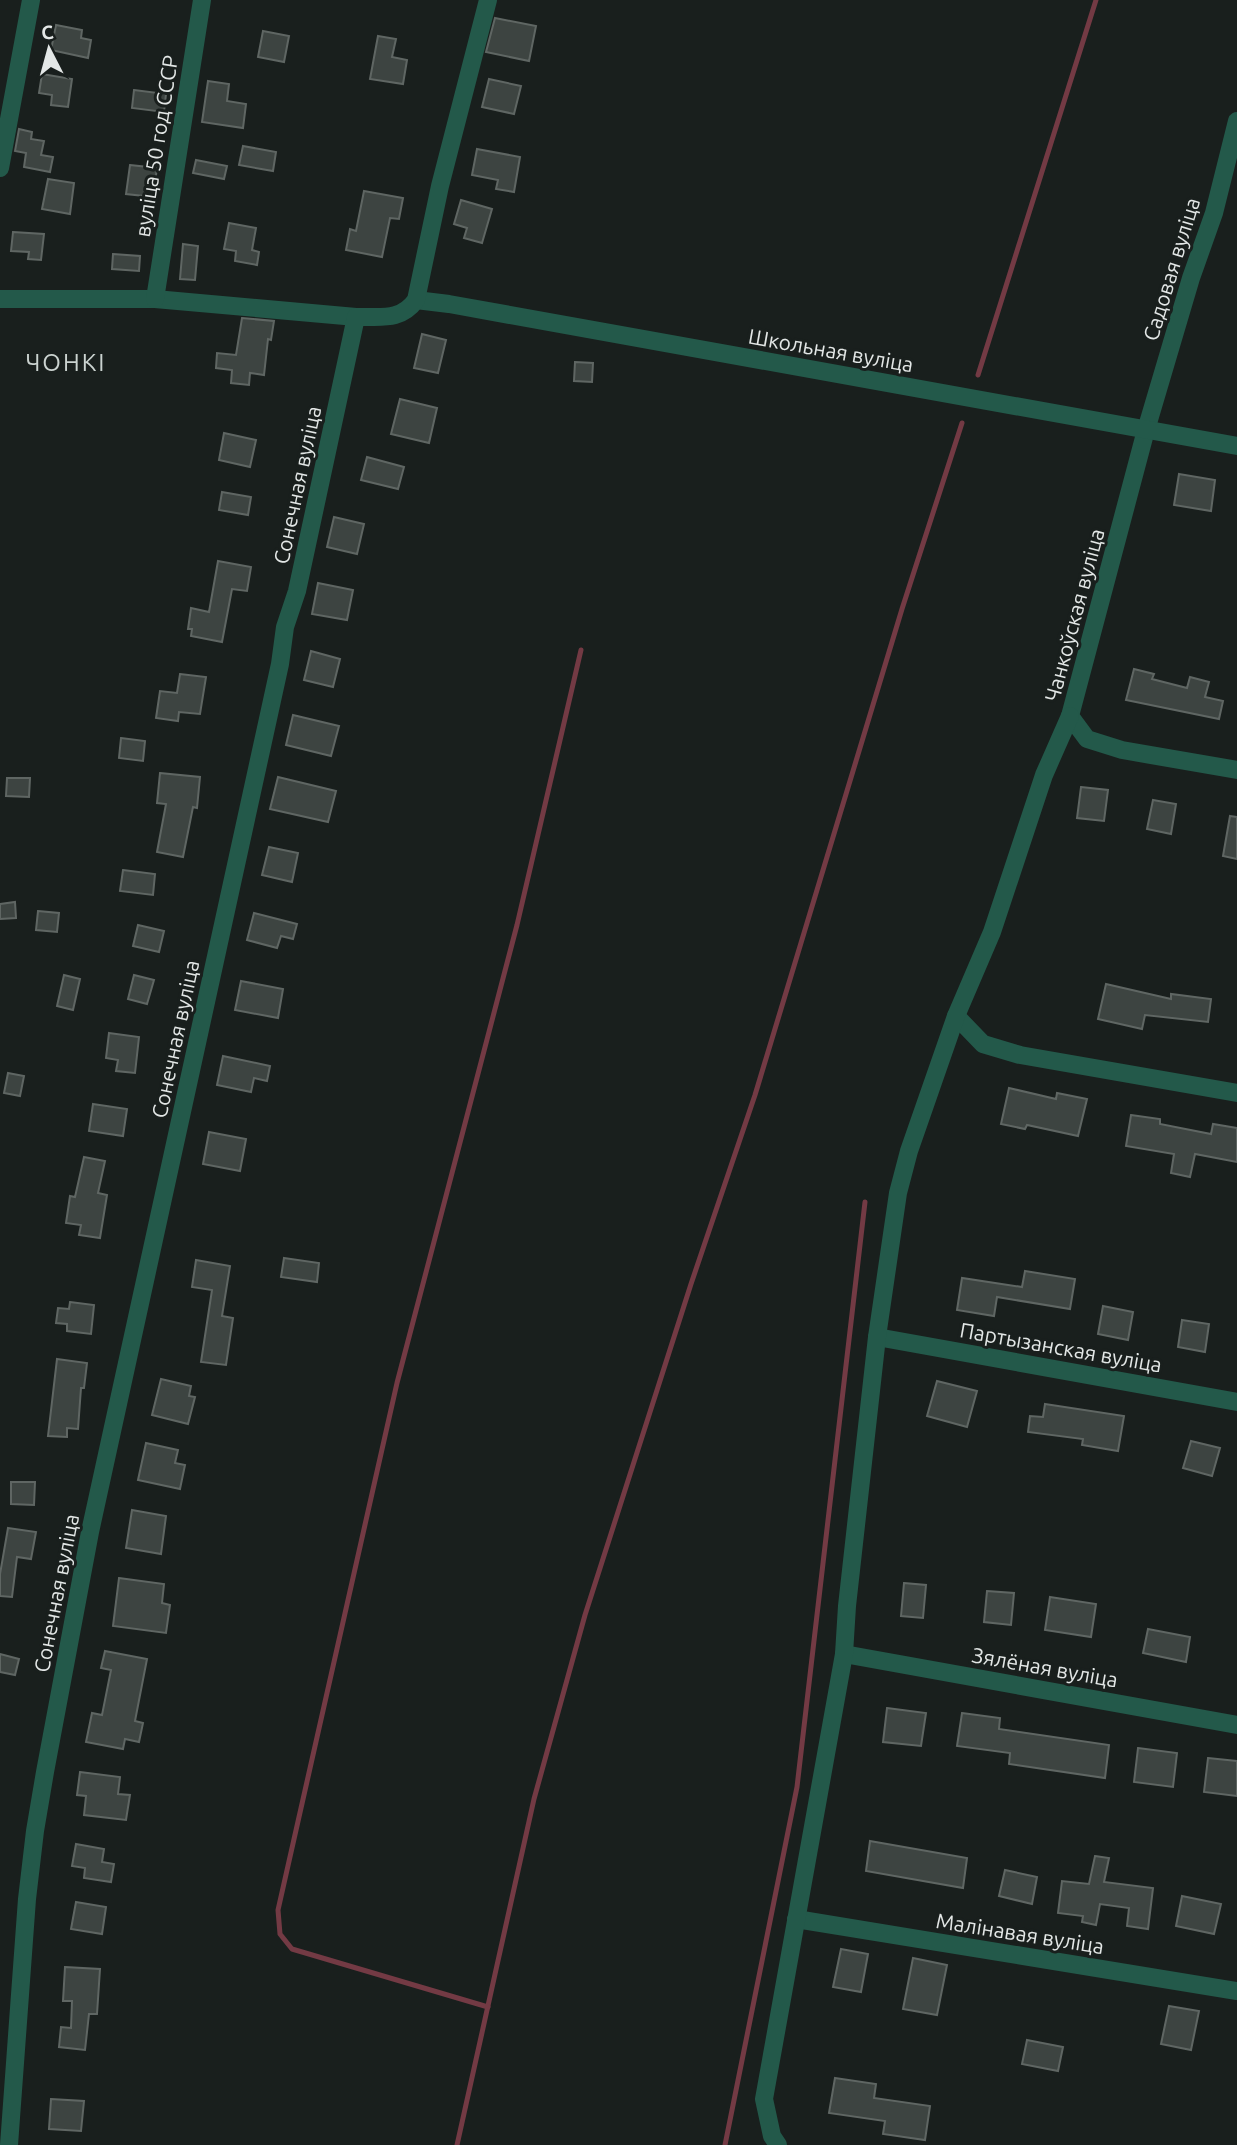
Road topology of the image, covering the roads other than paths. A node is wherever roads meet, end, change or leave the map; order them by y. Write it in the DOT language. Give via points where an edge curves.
graph roads {
  1 [pos="31,0"];
  2 [pos="202,0"];
  3 [pos="488,0"];
  4 [pos="1237,121"];
  5 [pos="0,167"];
  6 [pos="0,299"];
  7 [pos="155,299"];
  8 [pos="416,300"];
  9 [pos="356,317"];
  10 [pos="1146,430"];
  11 [pos="1237,446"];
  12 [pos="1070,716"];
  13 [pos="1237,770"];
  14 [pos="956,1016"];
  15 [pos="1237,1093"];
  16 [pos="877,1337"];
  17 [pos="1237,1402"];
  18 [pos="844,1654"];
  19 [pos="1237,1725"];
  20 [pos="796,1919"];
  21 [pos="1237,1991"];
  22 [pos="9,2145"];
  23 [pos="778,2145"];
  1 -- 5 [label="street"];
  2 -- 7 [label="street, вуліца 50 год СССР"];
  3 -- 8 [label="street"];
  4 -- 10 [label="street, Садовая вуліца" via="1214,213"];
  6 -- 7 [label="street"];
  7 -- 9 [label="street"];
  8 -- 9 [label="street" via="398,316"];
  8 -- 10 [label="street, Школьная вуліца"];
  9 -- 22 [label="street, Сонечная вуліца" via="90,1532 35,1831"];
  10 -- 11 [label="street, Школьная вуліца"];
  10 -- 12 [label="street, Чанкоўская вуліца"];
  12 -- 13 [label="street, Чанкоўская вуліца" via="1087,739 1122,750"];
  12 -- 14 [label="street" via="1044,775 992,932"];
  14 -- 15 [label="street" via="983,1044 1020,1055"];
  14 -- 16 [label="street" via="898,1193"];
  16 -- 17 [label="street, Партызанская вуліца"];
  16 -- 18 [label="street"];
  18 -- 19 [label="street, Зялёная вуліца"];
  18 -- 20 [label="street"];
  20 -- 21 [label="street, Малінавая вуліца"];
  20 -- 23 [label="street" via="764,2099"];
}
